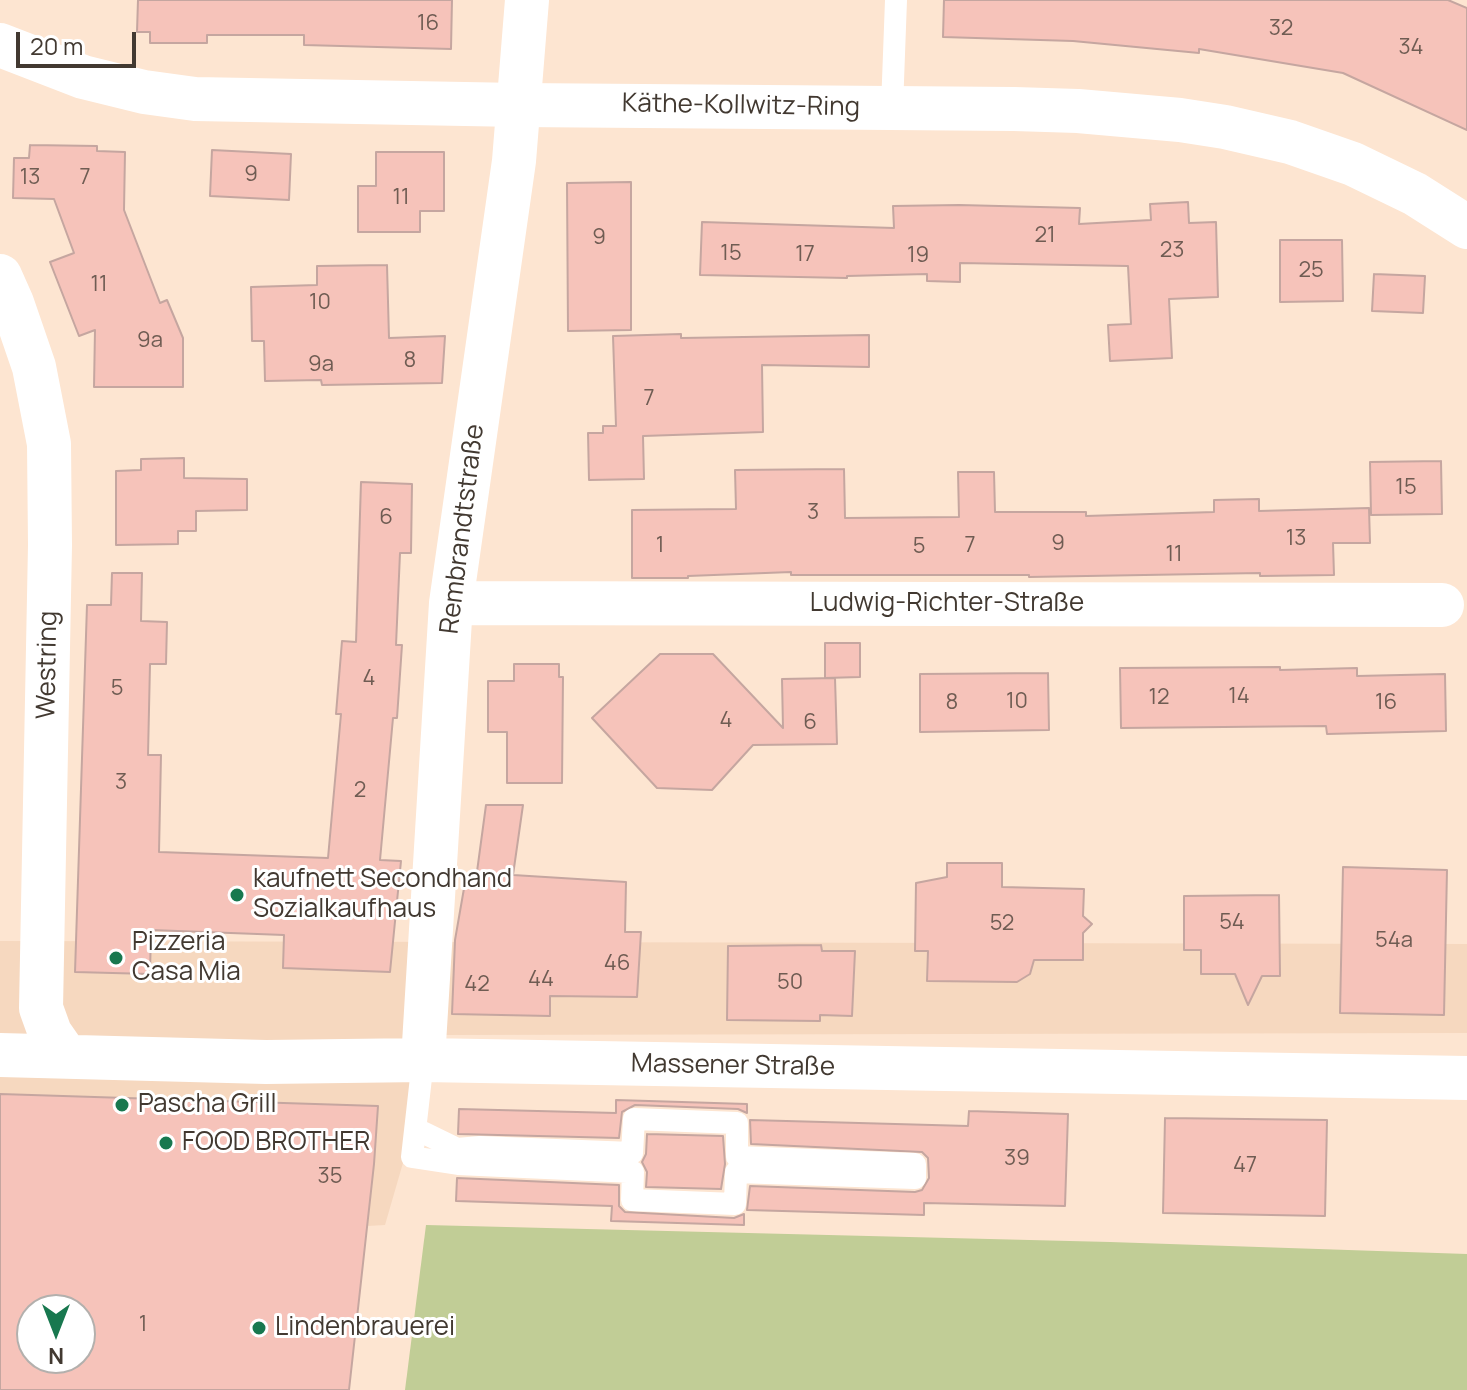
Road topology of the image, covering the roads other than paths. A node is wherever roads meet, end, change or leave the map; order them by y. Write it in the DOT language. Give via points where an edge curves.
graph roads {
  1 [pos="527,0"];
  2 [pos="896,0"];
  3 [pos="0,45"];
  4 [pos="519,105"];
  5 [pos="892,108"];
  6 [pos="1467,227"];
  7 [pos="0,276"];
  8 [pos="451,603"];
  9 [pos="1442,605"];
  10 [pos="0,1055"];
  11 [pos="66,1056"];
  12 [pos="423,1060"];
  13 [pos="1467,1078"];
  14 [pos="416,1129"];
  1 -- 4 [label="street, Rembrandtstraße"];
  2 -- 5 [label="lane"];
  3 -- 4 [label="street, Käthe-Kollwitz-Ring" via="83,77 195,99"];
  4 -- 5 [label="street, Käthe-Kollwitz-Ring"];
  4 -- 8 [label="street, Rembrandtstraße"];
  5 -- 6 [label="street, Käthe-Kollwitz-Ring" via="1078,111 1225,127 1353,164"];
  7 -- 11 [label="street, Westring" via="34,367 49,444 41,1008"];
  8 -- 9 [label="street, Ludwig-Richter-Straße"];
  8 -- 12 [label="street, Rembrandtstraße"];
  10 -- 11 [label="street, Massener Straße"];
  11 -- 12 [label="street, Massener Straße"];
  12 -- 13 [label="street, Massener Straße"];
  12 -- 14 [label="lane"];
  14 -- 14 [label="lane" via="457,1149 632,1153 634,1119 737,1123 737,1157 915,1164 915,1178 736,1172 735,1204 632,1200 633,1172 412,1157"];
}
